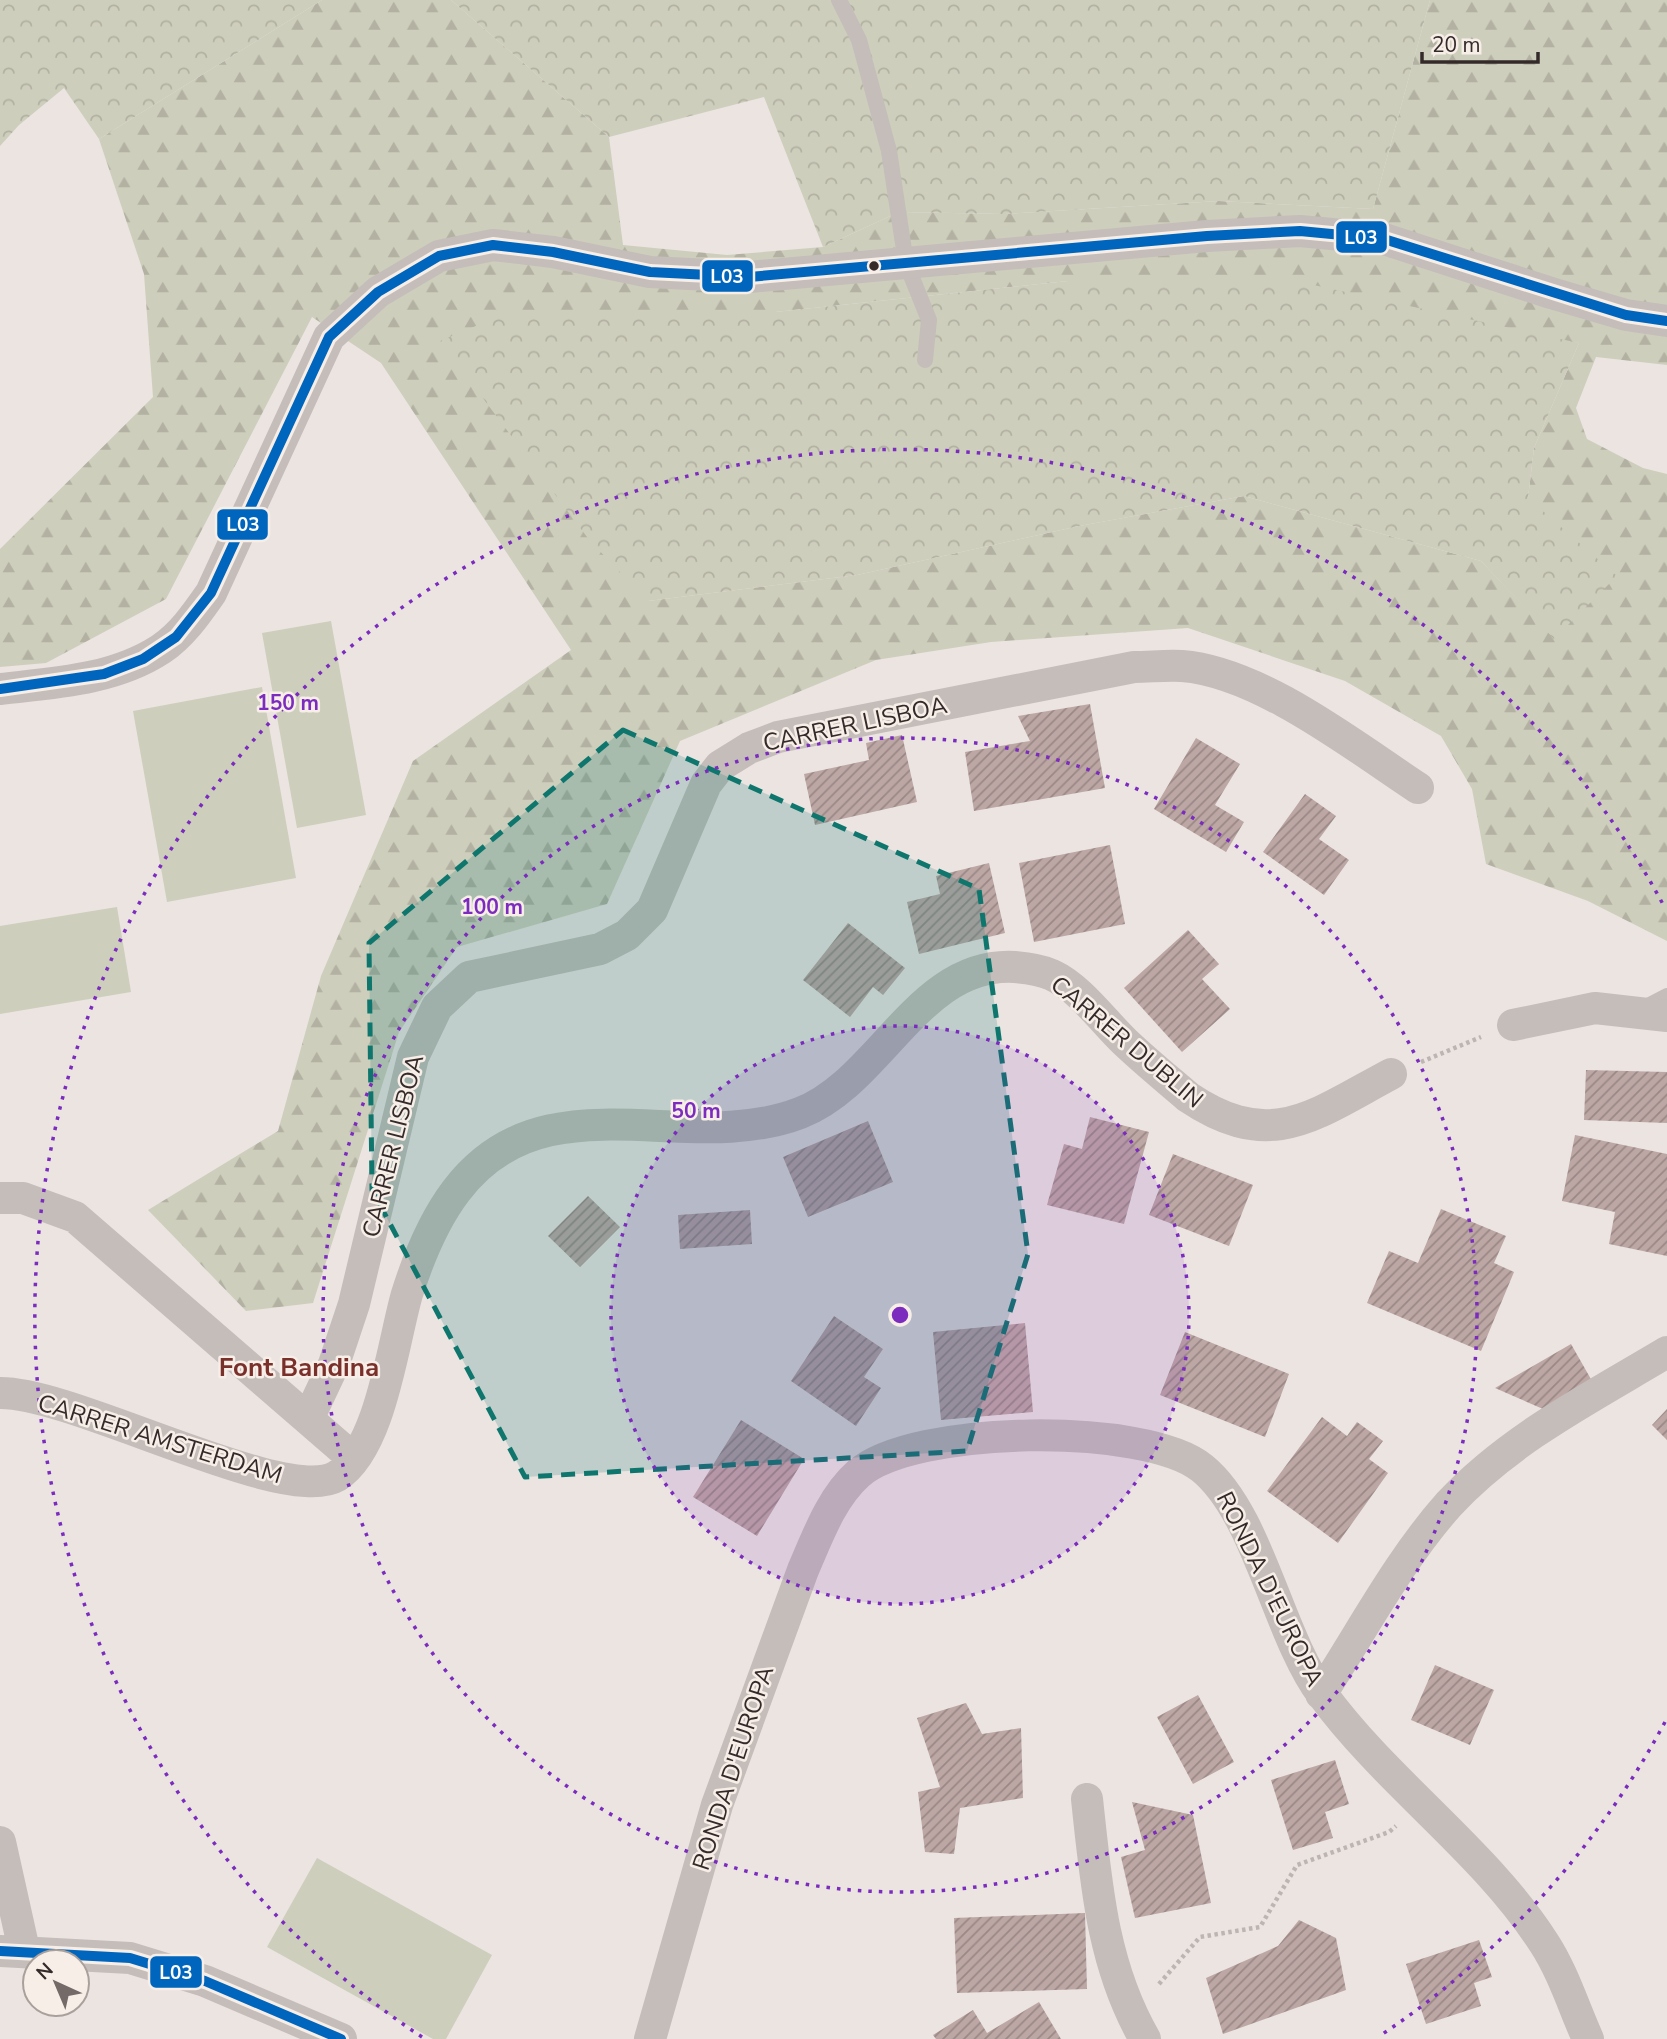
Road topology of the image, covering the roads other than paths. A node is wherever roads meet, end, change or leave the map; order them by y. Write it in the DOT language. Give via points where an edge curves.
graph roads {
  1 [pos="839,0"];
  2 [pos="906,263"];
  3 [pos="1667,321"];
  4 [pos="925,360"];
  5 [pos="0,689"];
  6 [pos="1419,788"];
  7 [pos="1667,996"];
  8 [pos="1652,1014"];
  9 [pos="1513,1025"];
  10 [pos="1391,1074"];
  11 [pos="0,1198"];
  12 [pos="1667,1352"];
  13 [pos="0,1394"];
  14 [pos="308,1419"];
  15 [pos="354,1459"];
  16 [pos="1321,1694"];
  17 [pos="1087,1799"];
  18 [pos="0,1842"];
  19 [pos="12,1950"];
  20 [pos="1139,2028"];
  21 [pos="341,2039"];
  22 [pos="650,2039"];
  23 [pos="1588,2039"];
  1 -- 2 [label="lane" via="859,40 890,151"];
  2 -- 3 [label="street" via="1300,231 1384,239 1626,315"];
  2 -- 4 [label="lane" via="929,320"];
  2 -- 5 [label="street" via="749,277 650,272 493,245 439,256 379,292 329,337 211,593 190,623 161,649 113,672"];
  6 -- 14 [label="street, CARRER LISBOA" via="1294,707 1227,677 1184,666 1134,667 778,737 749,748 720,766 706,785 652,910 627,935 600,949 469,977 437,1007 413,1057 354,1304 334,1364"];
  7 -- 8 [label="lane"];
  8 -- 9 [label="street" via="1595,1008"];
  10 -- 15 [label="street, CARRER DUBLIN" via="1292,1125 1238,1124 1188,1097 1068,985 1054,976 1012,967 974,972 937,992 856,1075 801,1112 751,1124 587,1123 535,1132 485,1159 436,1222 408,1291 370,1431"];
  11 -- 14 [label="street" via="23,1198 75,1217"];
  12 -- 16 [label="street" via="1535,1433 1492,1464 1450,1504 1418,1544"];
  13 -- 15 [label="street, CARRER AMSTERDAM" via="71,1409 270,1476 316,1482 336,1476"];
  14 -- 15 [label="street"];
  16 -- 22 [label="street, RONDA D'EUROPA" via="1236,1512 1219,1484 1182,1454 1066,1436 987,1437 952,1440 877,1461 857,1475 841,1495 803,1570 717,1805"];
  16 -- 23 [label="street, RONDA D'EUROPA" via="1505,1891 1545,1944"];
  17 -- 20 [label="street" via="1100,1920"];
  18 -- 19 [label="street"];
  19 -- 21 [label="street" via="130,1958 205,1981"];
}
